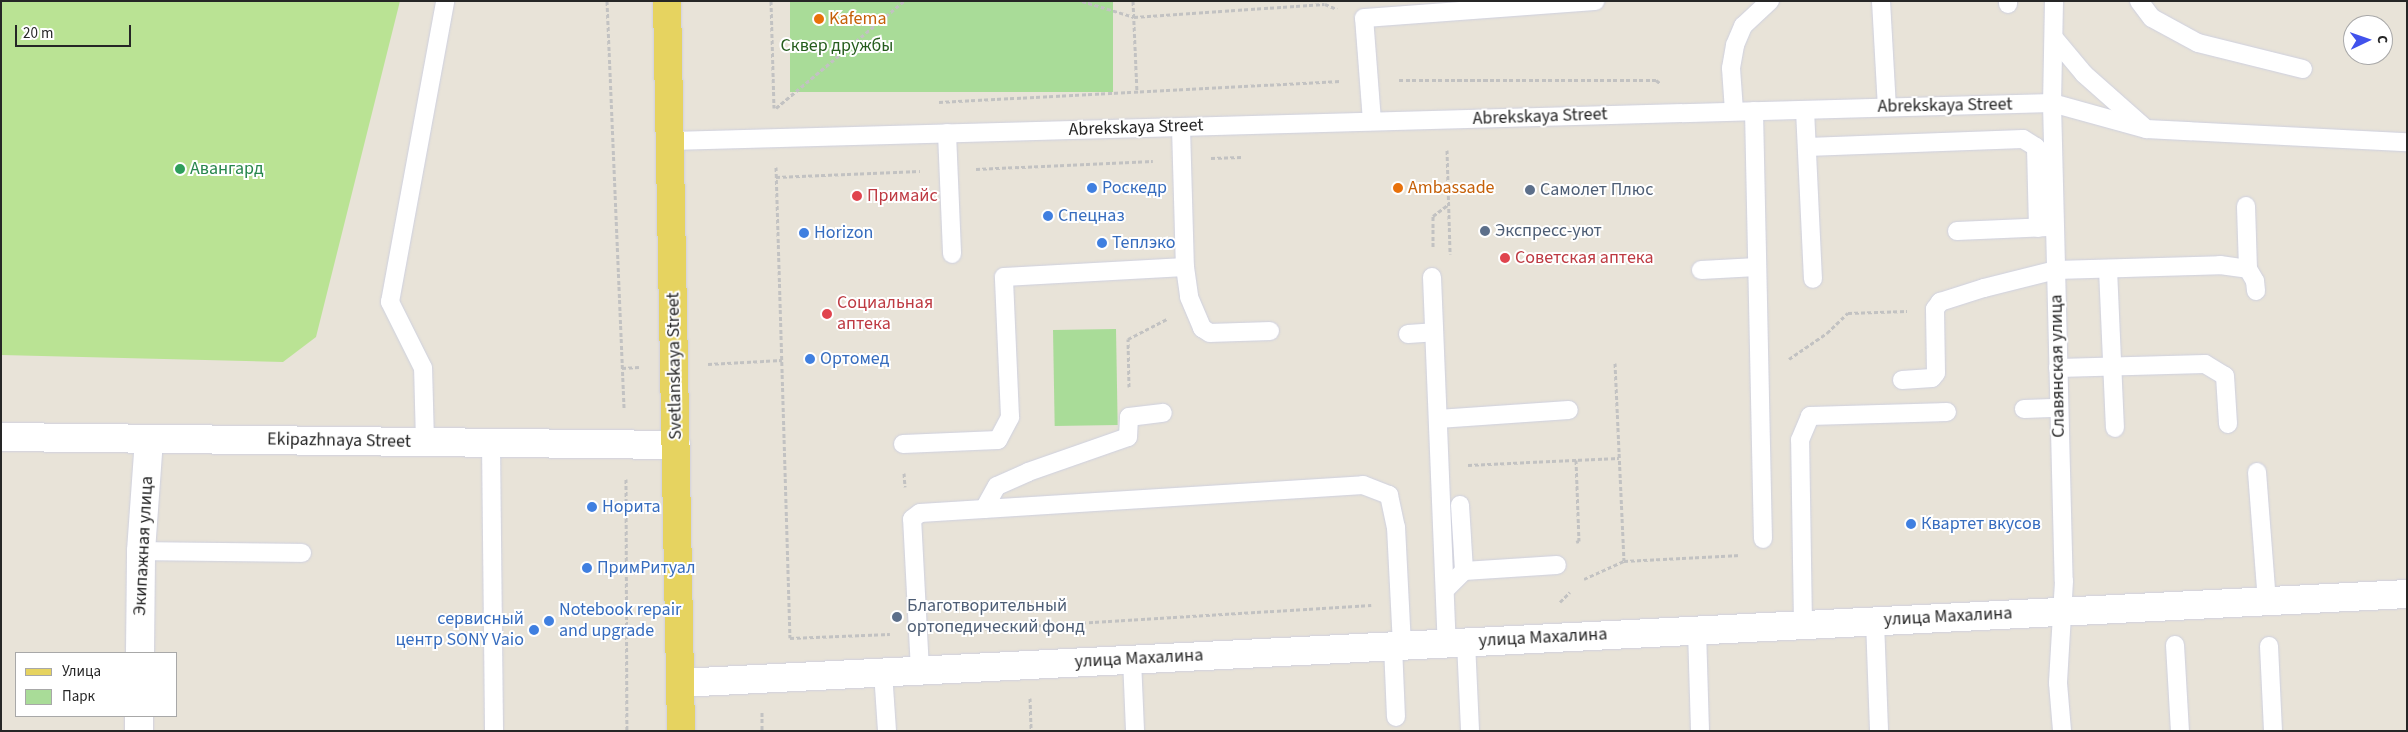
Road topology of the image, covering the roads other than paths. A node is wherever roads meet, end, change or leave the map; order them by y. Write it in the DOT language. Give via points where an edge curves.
graph roads {
  1 [pos="445,1"];
  2 [pos="667,1"];
  3 [pos="1595,1"];
  4 [pos="1770,1"];
  5 [pos="1881,1"];
  6 [pos="2054,1"];
  7 [pos="2139,1"];
  8 [pos="2054,38"];
  9 [pos="2303,69"];
  10 [pos="2052,103"];
  11 [pos="1887,107"];
  12 [pos="1805,110"];
  13 [pos="1754,111"];
  14 [pos="1734,112"];
  15 [pos="1372,122"];
  16 [pos="1181,127"];
  17 [pos="2146,129"];
  18 [pos="947,133"];
  19 [pos="670,141"];
  20 [pos="2407,142"];
  21 [pos="1807,147"];
  22 [pos="2246,206"];
  23 [pos="2046,228"];
  24 [pos="1957,231"];
  25 [pos="952,254"];
  26 [pos="1757,267"];
  27 [pos="2108,269"];
  28 [pos="2248,269"];
  29 [pos="1701,270"];
  30 [pos="2056,270"];
  31 [pos="1186,275"];
  32 [pos="1432,277"];
  33 [pos="1813,279"];
  34 [pos="2256,291"];
  35 [pos="1270,331"];
  36 [pos="1434,332"];
  37 [pos="1408,334"];
  38 [pos="2112,366"];
  39 [pos="2058,368"];
  40 [pos="1902,380"];
  41 [pos="2059,408"];
  42 [pos="2024,409"];
  43 [pos="1569,410"];
  44 [pos="1947,412"];
  45 [pos="1163,413"];
  46 [pos="1438,419"];
  47 [pos="2228,424"];
  48 [pos="2115,428"];
  49 [pos="1,437"];
  50 [pos="149,439"];
  51 [pos="425,442"];
  52 [pos="491,443"];
  53 [pos="903,444"];
  54 [pos="676,445"];
  55 [pos="2257,472"];
  56 [pos="1460,505"];
  57 [pos="984,509"];
  58 [pos="1763,539"];
  59 [pos="141,551"];
  60 [pos="302,553"];
  61 [pos="1557,565"];
  62 [pos="1464,571"];
  63 [pos="1445,590"];
  64 [pos="2407,594"];
  65 [pos="2268,601"];
  66 [pos="2062,611"];
  67 [pos="1876,621"];
  68 [pos="1803,624"];
  69 [pos="1697,630"];
  70 [pos="1457,643"];
  71 [pos="2175,645"];
  72 [pos="1398,646"];
  73 [pos="2269,646"];
  74 [pos="140,652"];
  75 [pos="1132,659"];
  76 [pos="920,670"];
  77 [pos="883,672"];
  78 [pos="680,683"];
  79 [pos="139,717"];
  80 [pos="1396,718"];
  81 [pos="139,731"];
  82 [pos="494,731"];
  83 [pos="681,731"];
  84 [pos="887,731"];
  85 [pos="1135,731"];
  86 [pos="1470,731"];
  87 [pos="1700,731"];
  88 [pos="1879,731"];
  89 [pos="2062,731"];
  90 [pos="2180,731"];
  91 [pos="2273,731"];
  1 -- 51 [label="lane" via="390,302 423,368"];
  2 -- 19 [label="main road, Svetlanskaya Street"];
  3 -- 15 [label="lane" via="1364,18"];
  4 -- 14 [label="lane" via="1743,26 1735,45 1731,68"];
  5 -- 11 [label="lane"];
  6 -- 8 [label="lane, Славянская улица"];
  7 -- 9 [label="lane" via="2152,18 2198,43"];
  8 -- 10 [label="lane, Славянская улица"];
  8 -- 17 [label="lane" via="2084,74"];
  10 -- 11 [label="lane, Abrekskaya Street"];
  10 -- 17 [label="lane, Abrekskaya Street"];
  10 -- 23 [label="lane, Славянская улица"];
  11 -- 12 [label="lane, Abrekskaya Street"];
  12 -- 13 [label="lane, Abrekskaya Street"];
  12 -- 21 [label="lane"];
  13 -- 14 [label="lane, Abrekskaya Street"];
  13 -- 26 [label="lane"];
  14 -- 15 [label="lane, Abrekskaya Street"];
  15 -- 16 [label="lane, Abrekskaya Street"];
  16 -- 18 [label="lane, Abrekskaya Street"];
  16 -- 31 [label="lane"];
  17 -- 20 [label="lane, Abrekskaya Street"];
  18 -- 19 [label="lane, Abrekskaya Street"];
  18 -- 25 [label="lane"];
  19 -- 54 [label="main road, Svetlanskaya Street"];
  21 -- 23 [label="lane" via="2023,139 2036,147"];
  21 -- 33 [label="lane"];
  22 -- 28 [label="lane"];
  23 -- 24 [label="lane"];
  23 -- 30 [label="lane, Славянская улица"];
  26 -- 29 [label="lane"];
  26 -- 58 [label="lane"];
  27 -- 28 [label="lane" via="2220,265"];
  27 -- 30 [label="lane"];
  27 -- 38 [label="lane"];
  28 -- 34 [label="lane"];
  30 -- 39 [label="lane, Славянская улица"];
  30 -- 40 [label="lane" via="1950,296 1935,309 1936,373 1932,378"];
  31 -- 35 [label="lane" via="1202,328 1210,333"];
  31 -- 53 [label="lane" via="998,277 1010,417 998,440"];
  32 -- 36 [label="lane"];
  36 -- 37 [label="lane"];
  36 -- 46 [label="lane"];
  38 -- 39 [label="lane"];
  38 -- 47 [label="lane" via="2205,364 2225,376"];
  38 -- 48 [label="lane"];
  39 -- 41 [label="lane, Славянская улица"];
  41 -- 42 [label="lane"];
  41 -- 66 [label="lane, Славянская улица"];
  43 -- 46 [label="lane"];
  44 -- 68 [label="lane" via="1810,416 1800,440"];
  45 -- 57 [label="lane" via="1129,417 1128,437 997,486"];
  46 -- 63 [label="lane"];
  49 -- 50 [label="street, Ekipazhnaya Street"];
  50 -- 51 [label="street, Ekipazhnaya Street"];
  50 -- 59 [label="street, Экипажная улица"];
  51 -- 52 [label="street, Ekipazhnaya Street"];
  52 -- 54 [label="street, Ekipazhnaya Street"];
  52 -- 82 [label="lane"];
  54 -- 78 [label="main road, Svetlanskaya Street"];
  55 -- 65 [label="lane"];
  56 -- 62 [label="lane"];
  57 -- 72 [label="lane" via="1363,485 1389,495 1396,527"];
  57 -- 76 [label="lane" via="920,513 912,519"];
  59 -- 60 [label="lane"];
  59 -- 74 [label="street, Экипажная улица"];
  61 -- 62 [label="lane"];
  62 -- 63 [label="lane"];
  63 -- 70 [label="lane"];
  64 -- 65 [label="street, улица Махалина"];
  65 -- 66 [label="street, улица Махалина"];
  66 -- 67 [label="street, улица Махалина"];
  66 -- 89 [label="lane, Славянская улица" via="2058,683"];
  67 -- 68 [label="street, улица Махалина"];
  67 -- 88 [label="lane"];
  68 -- 69 [label="street, улица Махалина"];
  69 -- 70 [label="street, улица Махалина"];
  69 -- 87 [label="lane"];
  70 -- 72 [label="street, улица Махалина"];
  70 -- 86 [label="lane"];
  71 -- 90 [label="lane"];
  72 -- 75 [label="street, улица Махалина"];
  72 -- 80 [label="lane"];
  73 -- 91 [label="lane"];
  75 -- 76 [label="street, улица Махалина"];
  75 -- 85 [label="lane"];
  76 -- 77 [label="street, улица Махалина"];
  77 -- 78 [label="street, улица Махалина"];
  77 -- 84 [label="lane"];
  78 -- 83 [label="main road, Svetlanskaya Street"];
  79 -- 81 [label="street"];
}
